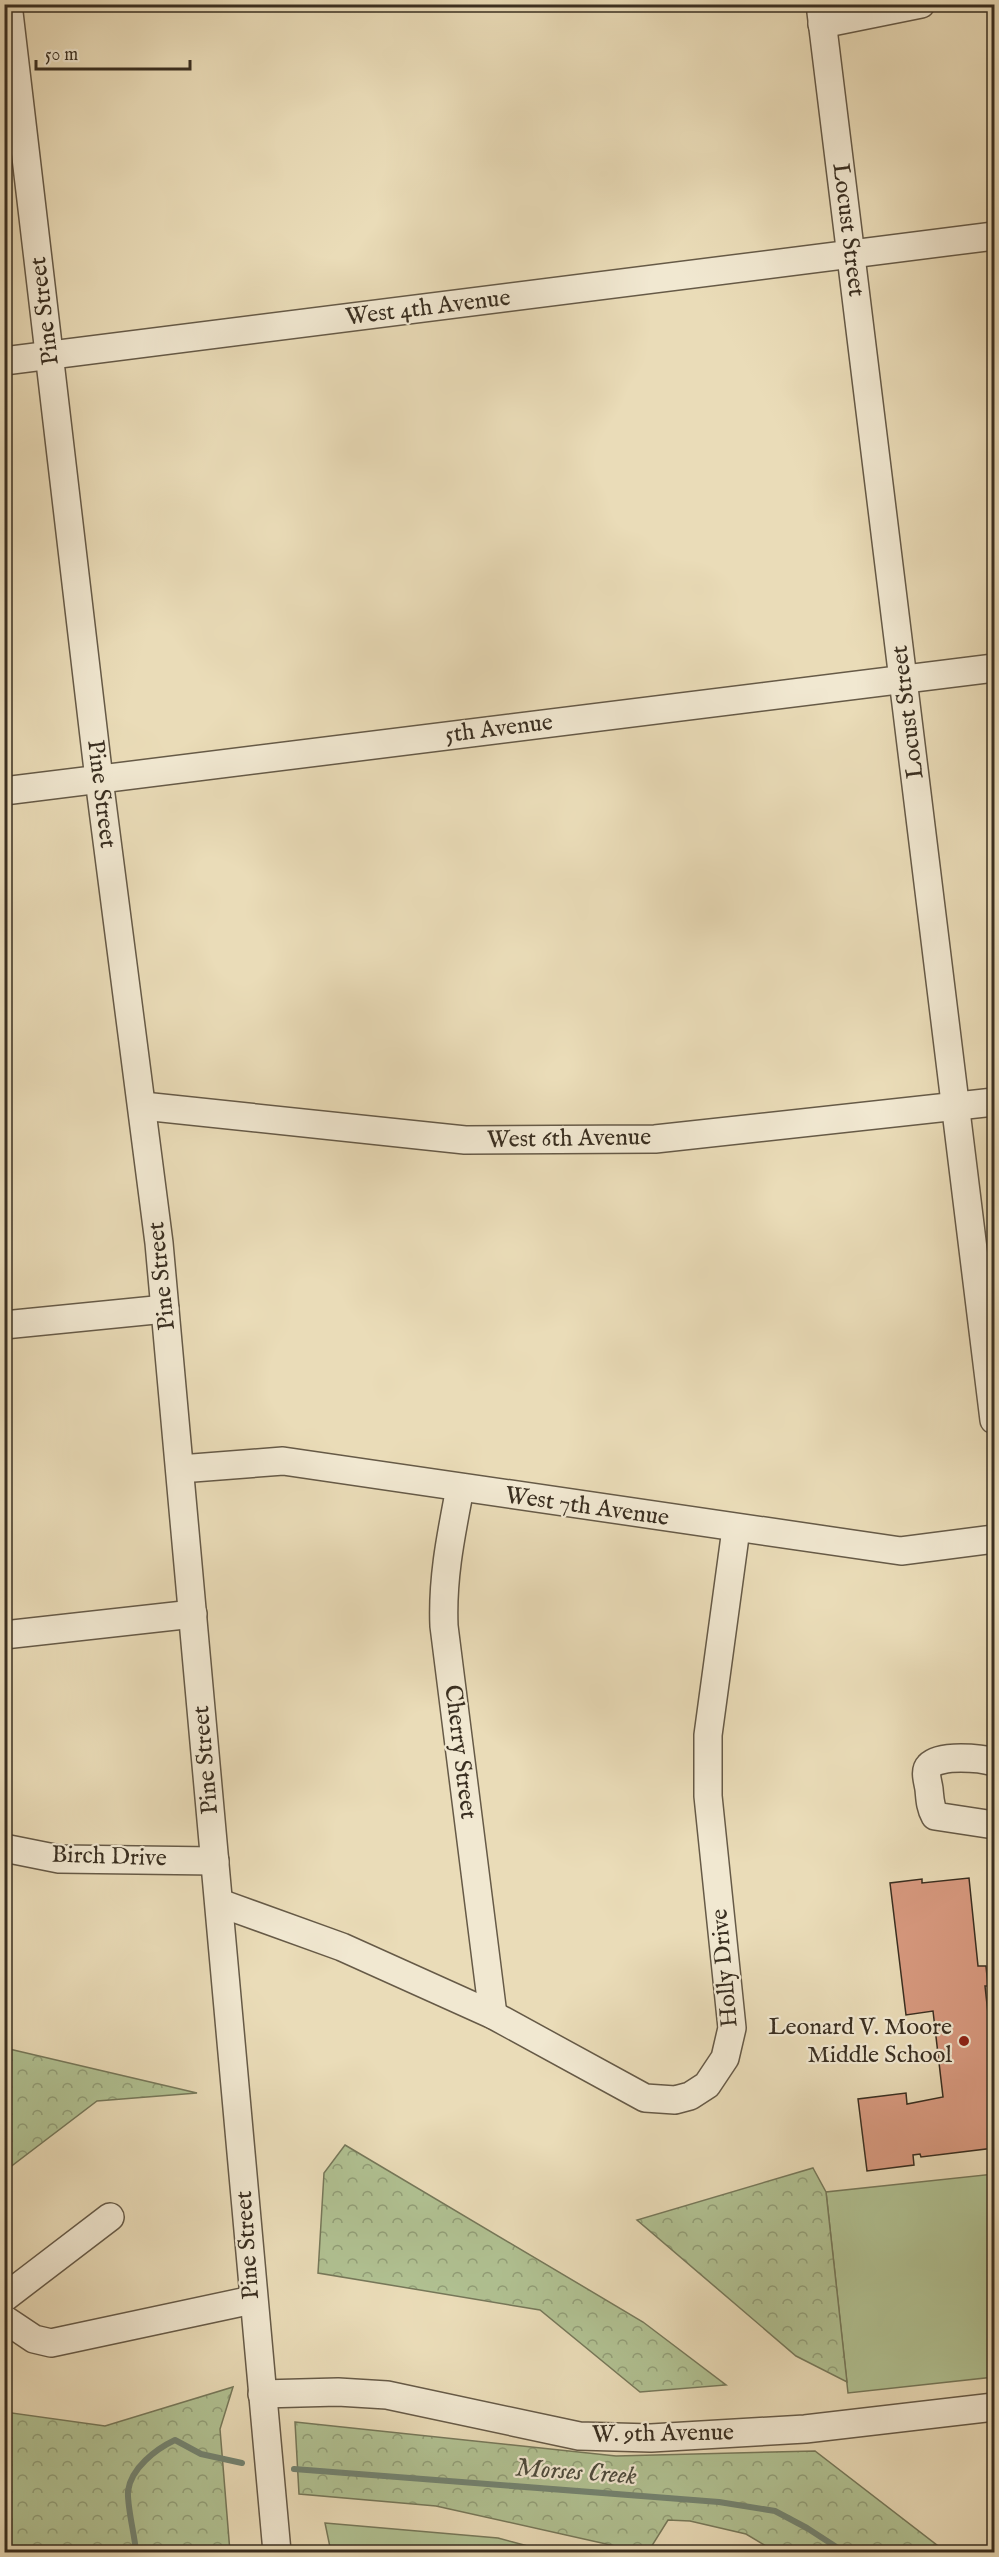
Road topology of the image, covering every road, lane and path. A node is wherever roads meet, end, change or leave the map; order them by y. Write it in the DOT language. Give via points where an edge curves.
graph roads {
  1 [pos="8,4"];
  2 [pos="921,4"];
  3 [pos="821,14"];
  4 [pos="994,236"];
  5 [pos="851,254"];
  6 [pos="51,356"];
  7 [pos="4,361"];
  8 [pos="994,668"];
  9 [pos="904,680"];
  10 [pos="99,778"];
  11 [pos="4,791"];
  12 [pos="994,1102"];
  13 [pos="143,1106"];
  14 [pos="956,1107"];
  15 [pos="165,1309"];
  16 [pos="4,1325"];
  17 [pos="994,1420"];
  18 [pos="180,1469"];
  19 [pos="460,1488"];
  20 [pos="736,1529"];
  21 [pos="994,1539"];
  22 [pos="193,1614"];
  23 [pos="4,1635"];
  24 [pos="994,1762"];
  25 [pos="994,1825"];
  26 [pos="4,1848"];
  27 [pos="215,1861"];
  28 [pos="220,1904"];
  29 [pos="493,2015"];
  30 [pos="110,2217"];
  31 [pos="4,2298"];
  32 [pos="252,2300"];
  33 [pos="4,2319"];
  34 [pos="262,2394"];
  35 [pos="994,2407"];
  36 [pos="277,2553"];
  1 -- 6 [label="street, Pine Street"];
  2 -- 3 [label="street"];
  3 -- 5 [label="street, Locust Street"];
  4 -- 5 [label="street, West 4th Avenue"];
  5 -- 6 [label="street, West 4th Avenue"];
  5 -- 9 [label="street, Locust Street"];
  6 -- 7 [label="street, West 4th Avenue"];
  6 -- 10 [label="street, Pine Street"];
  8 -- 9 [label="street, 5th Avenue"];
  9 -- 10 [label="street, 5th Avenue"];
  9 -- 14 [label="street, Locust Street"];
  10 -- 11 [label="street, 5th Avenue"];
  10 -- 13 [label="street, Pine Street"];
  12 -- 14 [label="street, West 6th Avenue"];
  13 -- 14 [label="street, West 6th Avenue" via="465,1140 655,1139"];
  13 -- 15 [label="street, Pine Street"];
  14 -- 17 [label="street, Locust Street"];
  15 -- 16 [label="street"];
  15 -- 18 [label="street, Pine Street"];
  18 -- 19 [label="street, West 7th Avenue" via="283,1461"];
  18 -- 22 [label="street, Pine Street"];
  19 -- 20 [label="street, West 7th Avenue"];
  19 -- 29 [label="street, Cherry Street" via="446,1558 444,1626"];
  20 -- 21 [label="street, West 7th Avenue" via="901,1551"];
  20 -- 29 [label="street, Holly Drive" via="708,1735 708,1796 732,2019 730,2042 718,2072 690,2096 675,2100 645,2098"];
  22 -- 23 [label="street"];
  22 -- 27 [label="street, Pine Street"];
  24 -- 25 [label="street" via="978,1757 939,1760 927,1772 935,1816"];
  26 -- 27 [label="street, Birch Drive" via="59,1859"];
  27 -- 28 [label="street, Pine Street"];
  28 -- 29 [label="street, Holly Drive" via="342,1947"];
  28 -- 32 [label="street, Pine Street"];
  30 -- 31 [label="street"];
  32 -- 33 [label="street" via="51,2343 34,2339"];
  32 -- 34 [label="street, Pine Street"];
  34 -- 35 [label="street, W. 9th Avenue" via="375,2394 579,2436 651,2438 805,2428"];
  34 -- 36 [label="street, Pine Street"];
}
